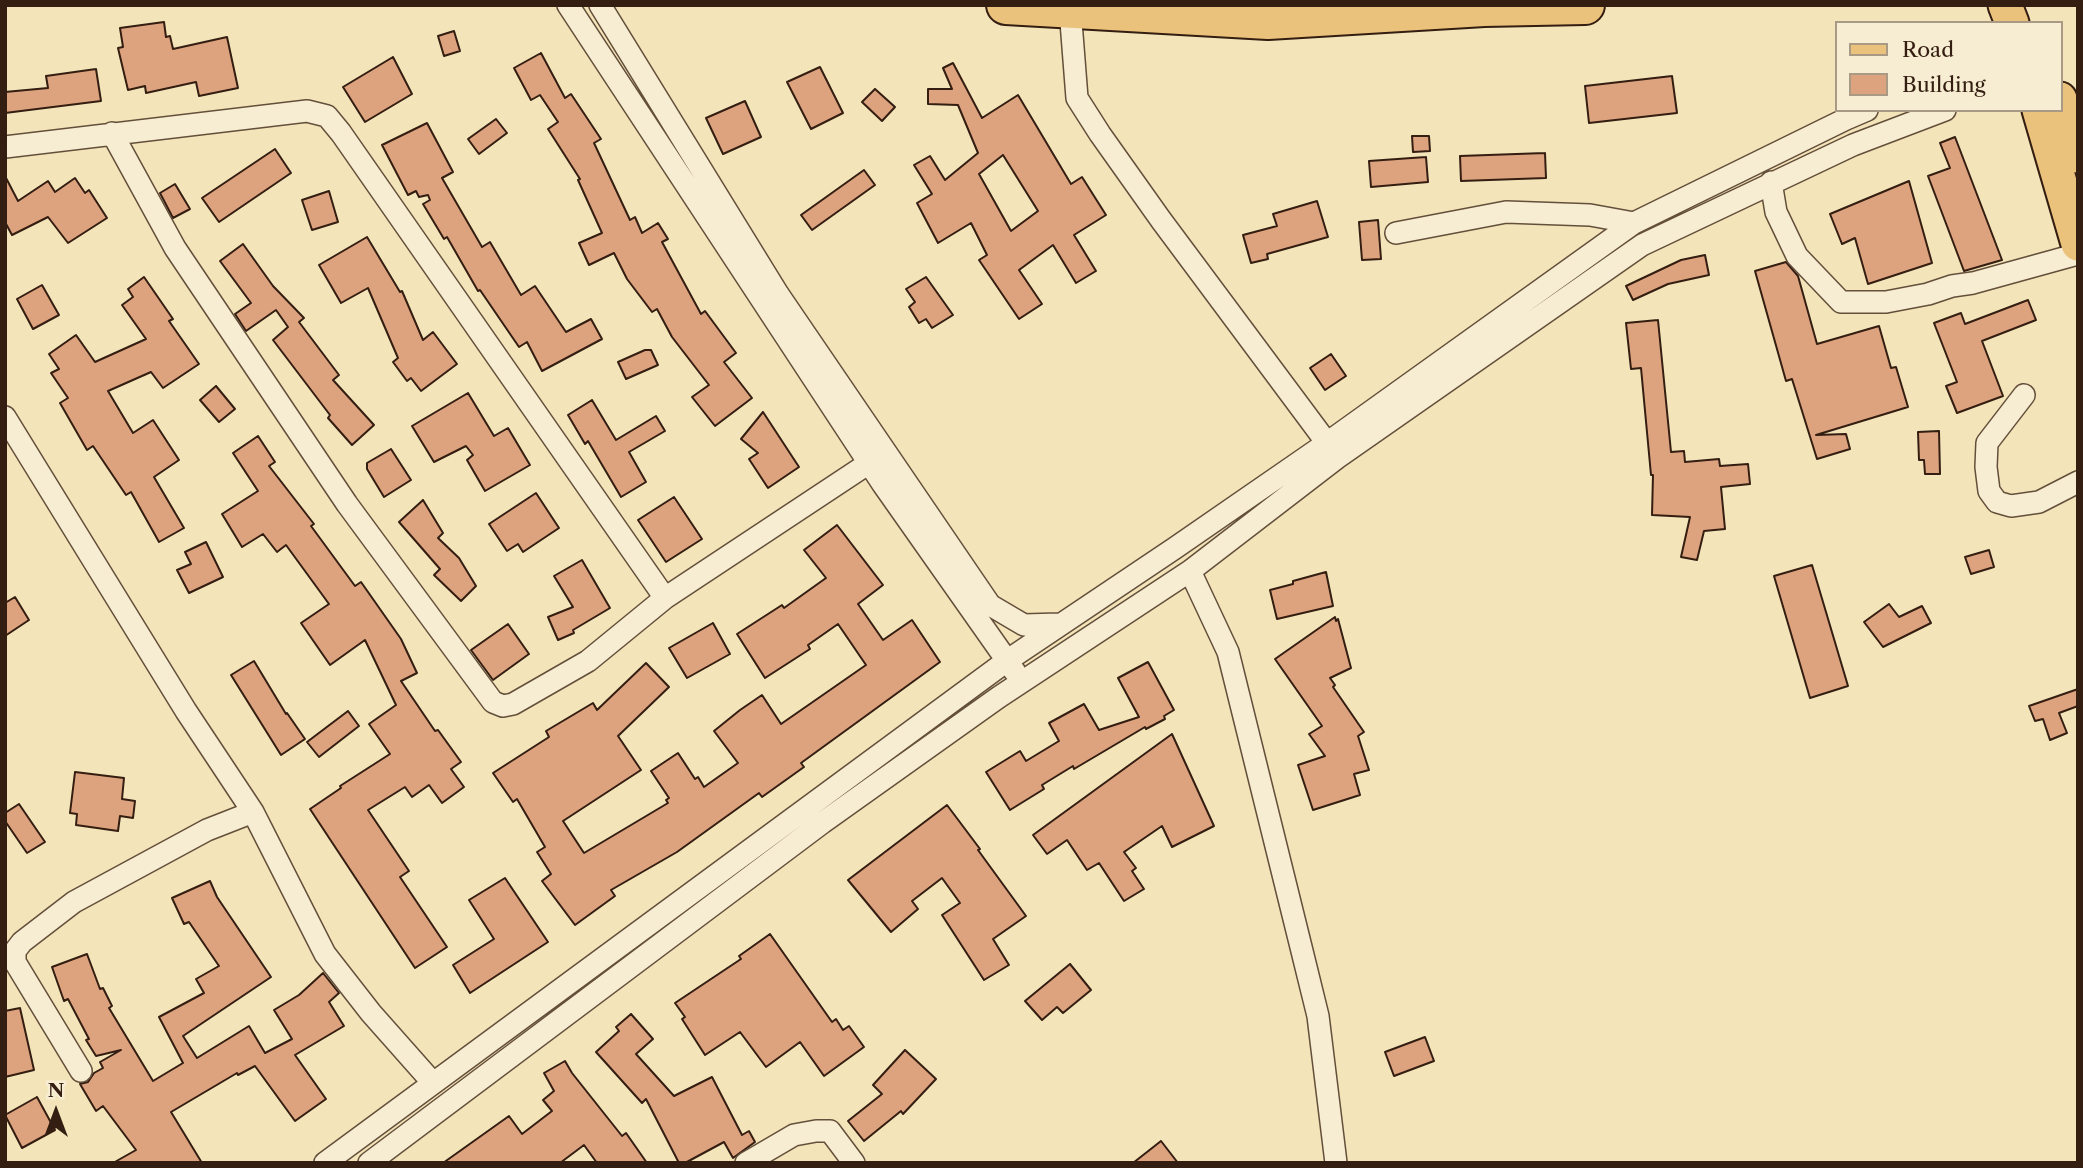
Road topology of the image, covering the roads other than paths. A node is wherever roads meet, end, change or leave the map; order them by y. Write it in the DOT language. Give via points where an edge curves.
graph roads {
  1 [pos="568,5"];
  2 [pos="600,5"];
  3 [pos="1006,5"];
  4 [pos="1585,5"];
  5 [pos="1487,6"];
  6 [pos="1070,9"];
  7 [pos="2062,105"];
  8 [pos="1862,112"];
  9 [pos="1940,112"];
  10 [pos="2040,112"];
  11 [pos="112,133"];
  12 [pos="5,147"];
  13 [pos="2078,156"];
  14 [pos="1771,182"];
  15 [pos="1634,223"];
  16 [pos="1396,233"];
  17 [pos="2078,244"];
  18 [pos="2078,254"];
  19 [pos="2024,395"];
  20 [pos="5,417"];
  21 [pos="1327,443"];
  22 [pos="869,463"];
  23 [pos="2078,482"];
  24 [pos="1190,571"];
  25 [pos="665,598"];
  26 [pos="1059,624"];
  27 [pos="1008,660"];
  28 [pos="1021,681"];
  29 [pos="253,813"];
  30 [pos="81,1071"];
  31 [pos="433,1083"];
  32 [pos="325,1163"];
  33 [pos="369,1163"];
  34 [pos="746,1163"];
  35 [pos="855,1163"];
  36 [pos="1336,1163"];
  1 -- 22 [label="street"];
  2 -- 26 [label="street" via="778,293 990,606 1024,625"];
  3 -- 6 [label="highway"];
  4 -- 5 [label="highway"];
  5 -- 6 [label="highway" via="1268,20"];
  6 -- 21 [label="street" via="1077,98 1161,220"];
  7 -- 13 [label="main road"];
  8 -- 15 [label="street"];
  9 -- 14 [label="street"];
  10 -- 17 [label="main road"];
  11 -- 12 [label="street"];
  11 -- 25 [label="street" via="307,111 327,116"];
  11 -- 25 [label="street" via="175,248 347,504 492,702 513,704 588,661"];
  14 -- 18 [label="street" via="1776,212 1797,257 1841,302 1886,302 1928,294"];
  14 -- 24 [label="street" via="1642,245 1337,458"];
  15 -- 16 [label="street" via="1590,215 1506,212"];
  15 -- 21 [label="street"];
  19 -- 23 [label="street" via="1987,443 1989,491 1997,502 2011,506 2039,502"];
  20 -- 29 [label="street"];
  21 -- 26 [label="street"];
  22 -- 25 [label="street"];
  22 -- 27 [label="street"];
  24 -- 28 [label="street"];
  24 -- 36 [label="street" via="1227,652 1299,937 1318,1016"];
  26 -- 27 [label="street"];
  27 -- 28 [label="street"];
  27 -- 31 [label="street"];
  28 -- 33 [label="street" via="822,823"];
  29 -- 30 [label="street" via="207,830 74,902 15,951 15,962"];
  29 -- 31 [label="street" via="325,954"];
  31 -- 32 [label="street"];
  34 -- 35 [label="street" via="794,1135 816,1131 830,1131"];
}
